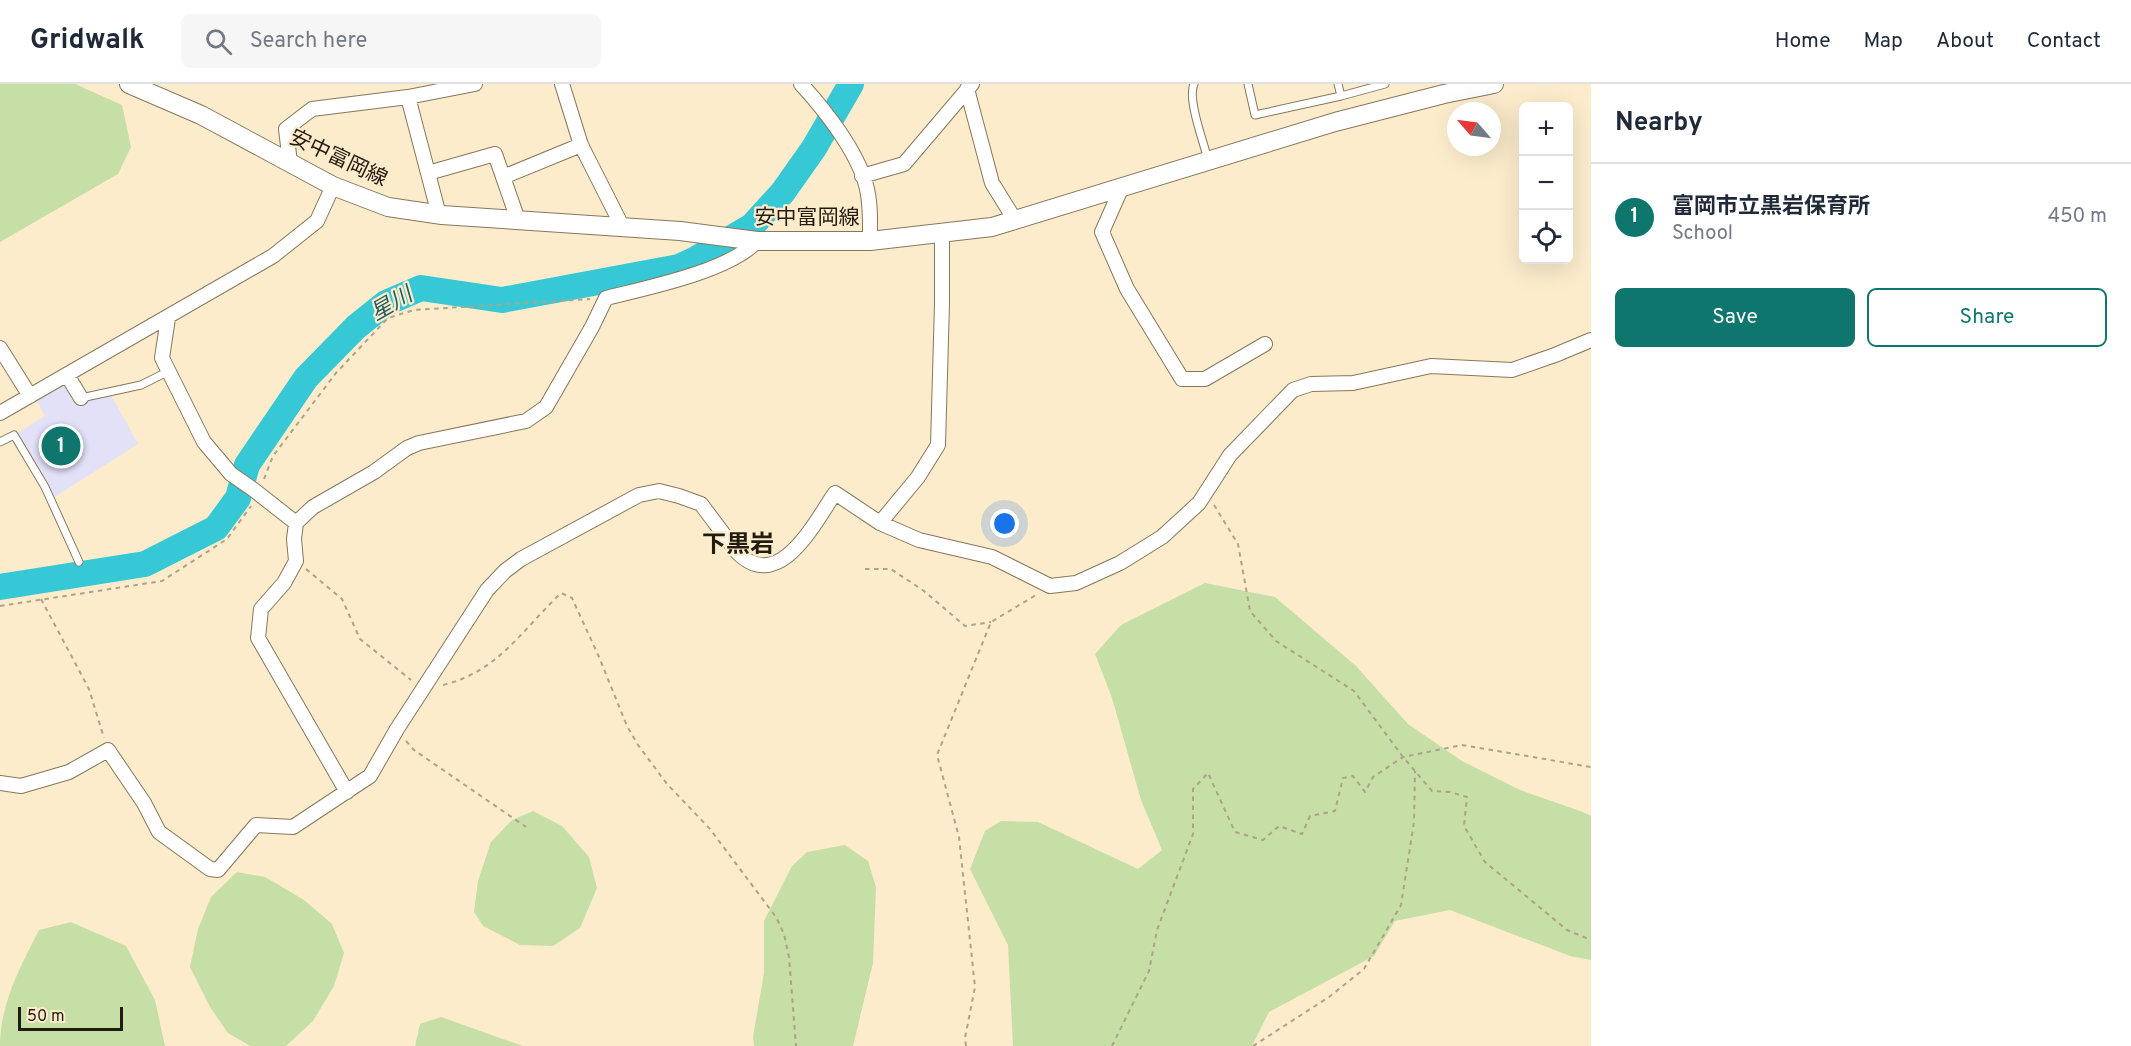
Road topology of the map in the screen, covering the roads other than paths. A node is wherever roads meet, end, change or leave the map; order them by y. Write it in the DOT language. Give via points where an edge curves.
graph roads {
  1 [pos="129,84"];
  2 [pos="475,84"];
  3 [pos="562,84"];
  4 [pos="1194,84"];
  5 [pos="1248,84"];
  6 [pos="1338,84"];
  7 [pos="1385,84"];
  8 [pos="1494,84"];
  9 [pos="969,87"];
  10 [pos="808,90"];
  11 [pos="1341,96"];
  12 [pos="408,97"];
  13 [pos="581,145"];
  14 [pos="1209,161"];
  15 [pos="290,163"];
  16 [pos="428,173"];
  17 [pos="862,176"];
  18 [pos="503,177"];
  19 [pos="333,186"];
  20 [pos="1121,189"];
  21 [pos="439,215"];
  22 [pos="518,220"];
  23 [pos="1015,220"];
  24 [pos="623,228"];
  25 [pos="942,234"];
  26 [pos="754,241"];
  27 [pos="870,241"];
  28 [pos="168,318"];
  29 [pos="1591,340"];
  30 [pos="1265,344"];
  31 [pos="0,348"];
  32 [pos="169,371"];
  33 [pos="67,375"];
  34 [pos="30,396"];
  35 [pos="81,398"];
  36 [pos="0,413"];
  37 [pos="0,442"];
  38 [pos="296,523"];
  39 [pos="880,524"];
  40 [pos="79,562"];
  41 [pos="0,783"];
  42 [pos="347,792"];
  1 -- 15 [label="main road, 安中富岡線" via="201,115"];
  2 -- 12 [label="street"];
  3 -- 13 [label="street"];
  4 -- 14 [label="lane" via="1191,90"];
  5 -- 11 [label="lane" via="1255,115"];
  6 -- 11 [label="lane"];
  7 -- 11 [label="lane"];
  8 -- 14 [label="main road, 安中富岡線" via="1335,122"];
  9 -- 17 [label="street" via="904,164"];
  9 -- 23 [label="street" via="992,183"];
  10 -- 17 [label="street" via="841,136"];
  12 -- 15 [label="street" via="312,110 286,129"];
  12 -- 16 [label="street"];
  13 -- 18 [label="street"];
  13 -- 24 [label="street"];
  14 -- 20 [label="main road, 安中富岡線"];
  15 -- 19 [label="main road, 安中富岡線"];
  16 -- 18 [label="street" via="495,154"];
  16 -- 21 [label="street"];
  17 -- 27 [label="street"];
  18 -- 22 [label="street"];
  19 -- 21 [label="main road, 安中富岡線" via="388,207"];
  19 -- 28 [label="street" via="316,221 290,244"];
  20 -- 23 [label="main road, 安中富岡線"];
  20 -- 30 [label="street" via="1102,232 1127,289 1182,379 1205,380"];
  21 -- 22 [label="main road, 安中富岡線"];
  22 -- 24 [label="main road, 安中富岡線"];
  23 -- 25 [label="main road, 安中富岡線"];
  24 -- 26 [label="main road, 安中富岡線"];
  25 -- 27 [label="main road, 安中富岡線"];
  25 -- 39 [label="street" via="938,445"];
  26 -- 27 [label="main road, 安中富岡線"];
  26 -- 38 [label="street" via="749,251 687,277 606,298 546,407 526,421 407,448 313,507"];
  28 -- 32 [label="street" via="162,358"];
  28 -- 33 [label="street"];
  29 -- 39 [label="street" via="1512,370 1431,366 1353,383 1311,384 1293,390 1230,455 1199,503 1162,537 1120,563 1076,583 1050,586 993,557 919,540"];
  31 -- 34 [label="street"];
  32 -- 35 [label="lane" via="141,385"];
  32 -- 38 [label="street" via="204,442 231,474"];
  33 -- 34 [label="street"];
  33 -- 35 [label="street"];
  34 -- 36 [label="street"];
  37 -- 40 [label="lane" via="14,435 45,487"];
  38 -- 42 [label="street" via="296,561 284,583 261,609 258,638"];
  39 -- 42 [label="street" via="835,493 797,548 775,563 757,565 737,552 701,504 659,491 639,495 505,571 487,590 370,776"];
  41 -- 42 [label="street" via="21,786 69,772 108,750 159,832 210,869 218,870 256,825 293,827"];
}
